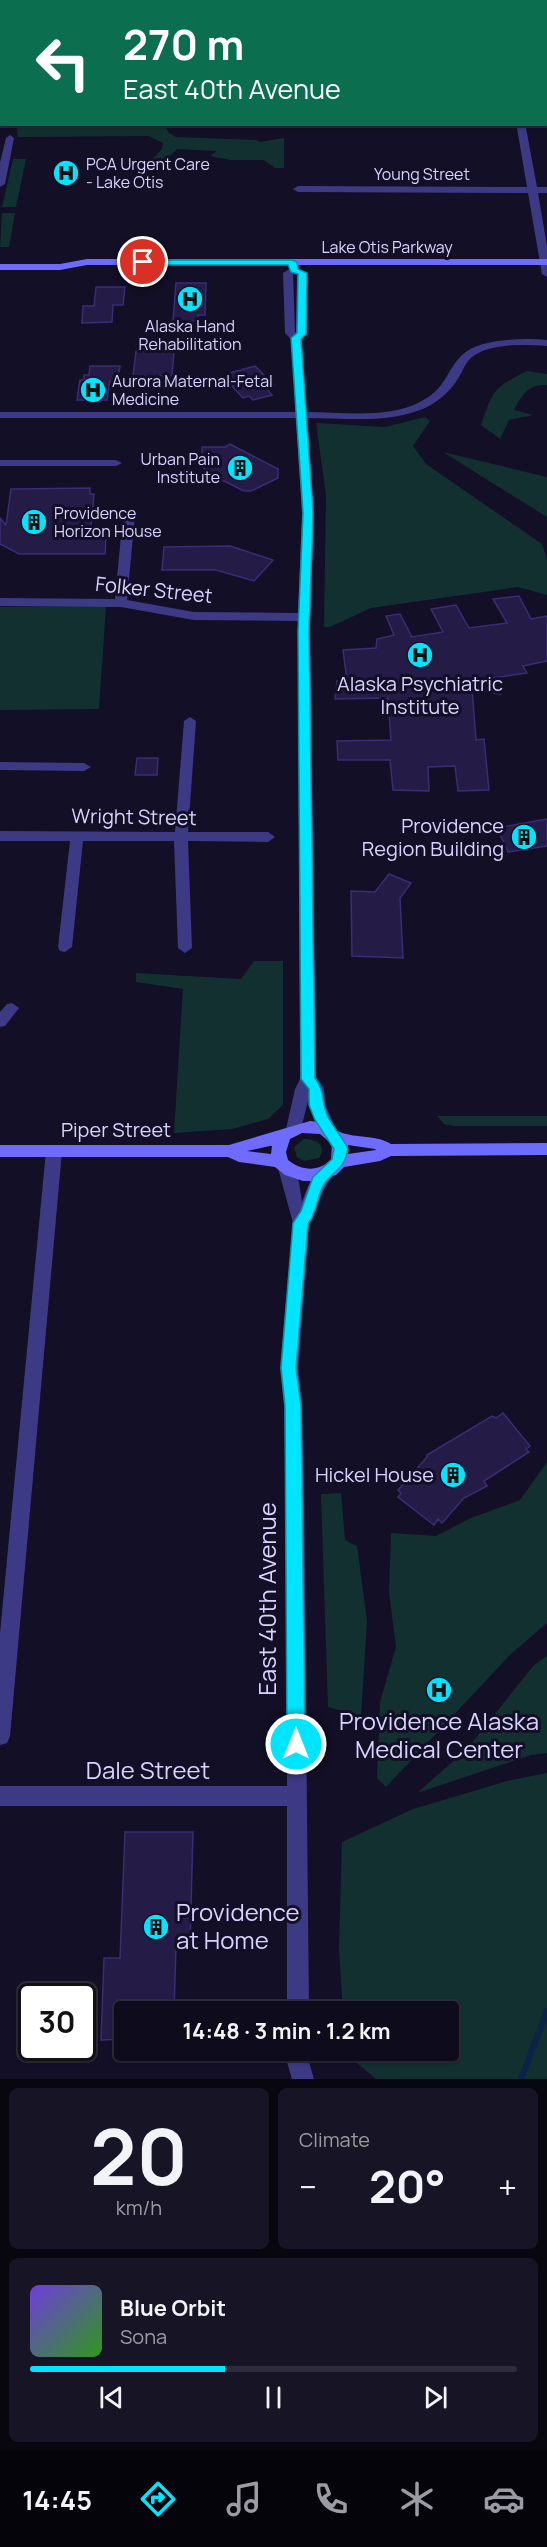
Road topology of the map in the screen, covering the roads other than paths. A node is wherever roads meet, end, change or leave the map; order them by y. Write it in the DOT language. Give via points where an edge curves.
graph roads {
  1 [pos="521,126"];
  2 [pos="10,138"];
  3 [pos="0,184"];
  4 [pos="298,189"];
  5 [pos="532,190"];
  6 [pos="547,190"];
  7 [pos="66,258"];
  8 [pos="0,259"];
  9 [pos="84,262"];
  10 [pos="546,262"];
  11 [pos="0,266"];
  12 [pos="293,266"];
  13 [pos="547,274"];
  14 [pos="546,341"];
  15 [pos="300,414"];
  16 [pos="0,415"];
  17 [pos="0,463"];
  18 [pos="116,463"];
  19 [pos="129,515"];
  20 [pos="0,602"];
  21 [pos="121,603"];
  22 [pos="304,617"];
  23 [pos="190,721"];
  24 [pos="0,766"];
  25 [pos="84,767"];
  26 [pos="0,836"];
  27 [pos="77,836"];
  28 [pos="181,837"];
  29 [pos="268,837"];
  30 [pos="65,947"];
  31 [pos="185,948"];
  32 [pos="12,1008"];
  33 [pos="0,1022"];
  34 [pos="308,1079"];
  35 [pos="288,1133"];
  36 [pos="333,1135"];
  37 [pos="547,1149"];
  38 [pos="387,1150"];
  39 [pos="0,1151"];
  40 [pos="54,1151"];
  41 [pos="231,1151"];
  42 [pos="283,1165"];
  43 [pos="333,1167"];
  44 [pos="301,1223"];
  45 [pos="0,1736"];
  46 [pos="0,1796"];
  47 [pos="296,1796"];
  48 [pos="298,2001"];
  49 [pos="298,2061"];
  50 [pos="303,2079"];
  1 -- 5 [label="street"];
  2 -- 3 [label="street"];
  4 -- 5 [label="street, Young Street"];
  5 -- 6 [label="street, Young Street"];
  5 -- 10 [label="street"];
  7 -- 8 [label="main road, Lake Otis Parkway"];
  7 -- 9 [label="main road, Lake Otis Parkway"];
  7 -- 11 [label="main road"];
  9 -- 11 [label="main road, Lake Otis Parkway" via="60,267"];
  9 -- 12 [label="main road, Lake Otis Parkway"];
  10 -- 12 [label="main road, Lake Otis Parkway"];
  10 -- 13 [label="street"];
  12 -- 15 [label="street" via="288,273 290,333 296,338"];
  14 -- 15 [label="street" via="511,342 467,356 437,397 404,412"];
  15 -- 16 [label="street"];
  15 -- 22 [label="street" via="308,513"];
  17 -- 18 [label="street"];
  19 -- 21 [label="street"];
  20 -- 21 [label="street, Folker Street"];
  21 -- 22 [label="street, Folker Street" via="194,616"];
  22 -- 34 [label="street"];
  23 -- 28 [label="street"];
  24 -- 25 [label="street"];
  26 -- 27 [label="street, Wright Street"];
  27 -- 28 [label="street, Wright Street"];
  27 -- 30 [label="street"];
  28 -- 29 [label="street, Wright Street"];
  28 -- 31 [label="street"];
  32 -- 33 [label="street"];
  34 -- 35 [label="street"];
  34 -- 36 [label="street" via="316,1088 316,1105"];
  35 -- 36 [label="main road, Piper Street" via="309,1126"];
  35 -- 41 [label="main road, Piper Street"];
  35 -- 42 [label="main road" via="277,1149"];
  36 -- 38 [label="main road, Piper Street" via="379,1144"];
  36 -- 43 [label="main road" via="341,1149"];
  37 -- 38 [label="main road, Piper Street"];
  38 -- 43 [label="main road, Piper Street"];
  39 -- 40 [label="main road, Piper Street"];
  40 -- 41 [label="main road, Piper Street"];
  40 -- 45 [label="street"];
  41 -- 42 [label="main road, Piper Street"];
  42 -- 43 [label="main road, Piper Street" via="310,1176"];
  42 -- 44 [label="street, East 40th Avenue" via="292,1180 294,1212"];
  43 -- 44 [label="street, East 40th Avenue" via="318,1181"];
  44 -- 47 [label="street, East 40th Avenue" via="289,1368 294,1429"];
  46 -- 47 [label="street, Dale Street"];
  47 -- 48 [label="street, East 40th Avenue"];
  49 -- 50 [label="street"];
}
